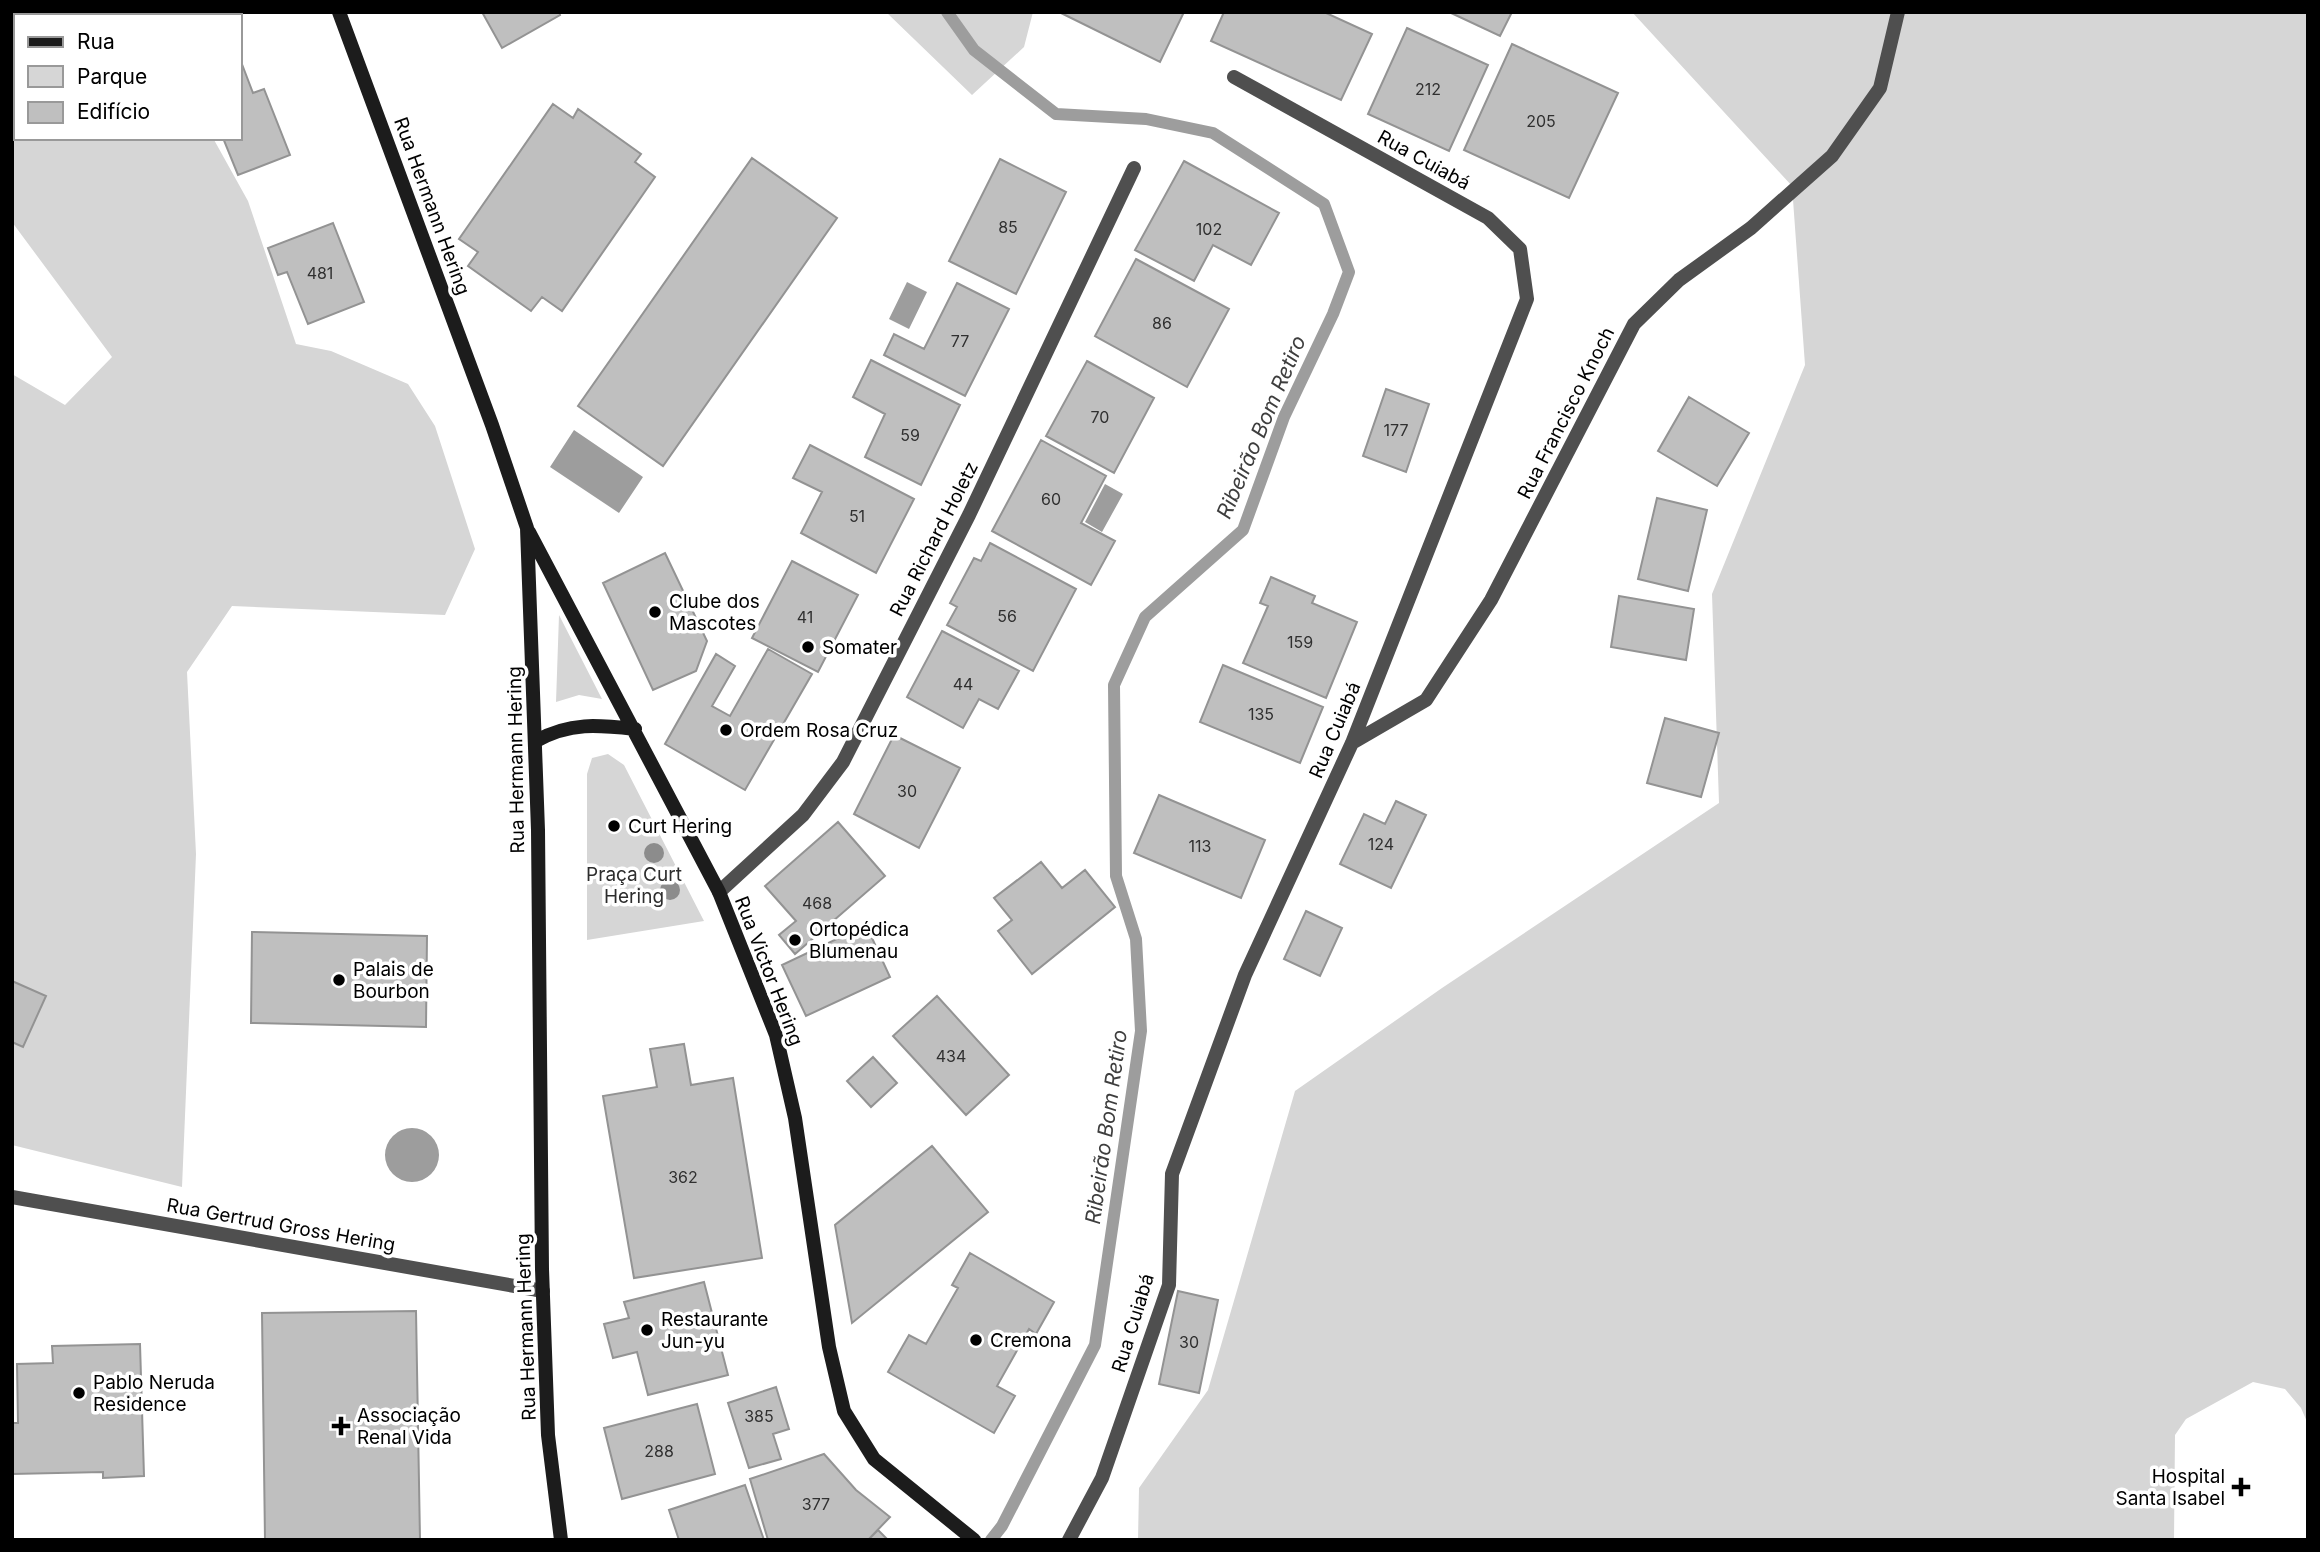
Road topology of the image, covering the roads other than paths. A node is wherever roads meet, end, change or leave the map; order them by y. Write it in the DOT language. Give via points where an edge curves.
graph roads {
  1 [pos="339,12"];
  2 [pos="1898,12"];
  3 [pos="1234,76"];
  4 [pos="1134,168"];
  5 [pos="527,528"];
  6 [pos="635,729"];
  7 [pos="536,741"];
  8 [pos="1352,743"];
  9 [pos="719,892"];
  10 [pos="12,1197"];
  11 [pos="543,1291"];
  12 [pos="561,1540"];
  13 [pos="974,1540"];
  14 [pos="1069,1540"];
  1 -- 5 [label="street, Rua Hermann Hering"];
  2 -- 8 [label="street, Rua Francisco Knoch" via="1880,88 1832,156 1751,228 1679,280 1634,324 1491,600 1426,700"];
  3 -- 8 [label="street, Rua Cuiabá" via="1488,218 1520,249 1527,299"];
  4 -- 9 [label="street, Rua Richard Holetz" via="969,515 843,762 803,815"];
  5 -- 6 [label="street, Rua Victor Hering"];
  5 -- 7 [label="street, Rua Hermann Hering"];
  6 -- 7 [label="street" via="577,725"];
  6 -- 9 [label="street, Rua Victor Hering"];
  7 -- 11 [label="street, Rua Hermann Hering"];
  8 -- 14 [label="street, Rua Cuiabá" via="1245,975 1172,1174 1168,1285 1102,1478"];
  9 -- 13 [label="street, Rua Victor Hering" via="776,1035 795,1118 829,1347 844,1411 874,1458"];
  10 -- 11 [label="street, Rua Gertrud Gross Hering"];
  11 -- 12 [label="street, Rua Hermann Hering" via="548,1435"];
}
